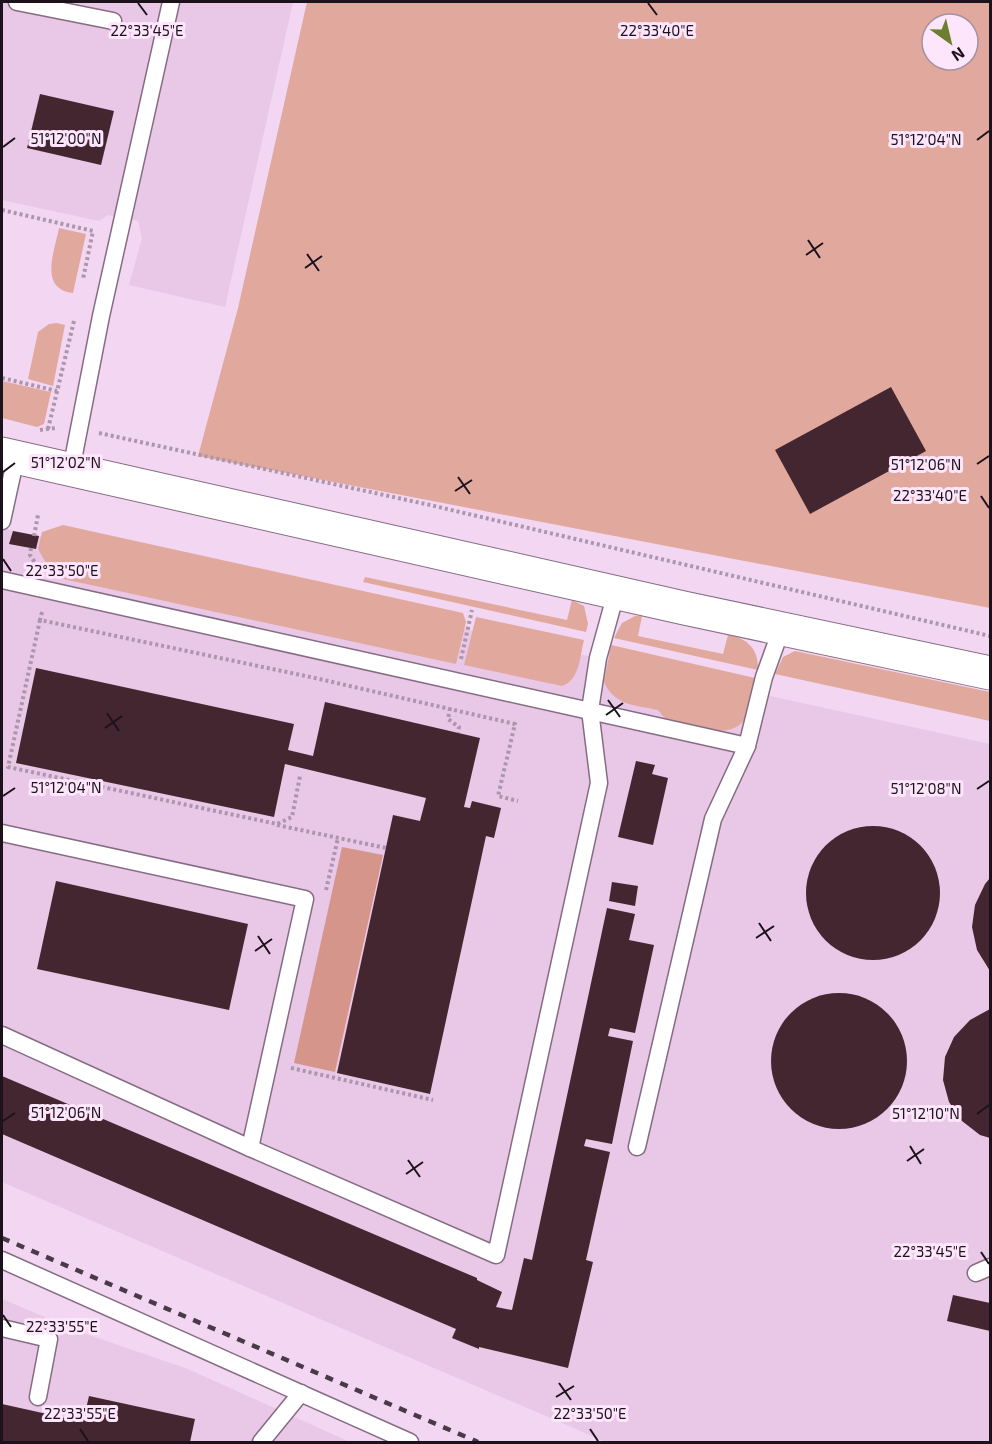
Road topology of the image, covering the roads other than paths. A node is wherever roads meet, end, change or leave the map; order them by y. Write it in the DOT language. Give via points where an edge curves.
graph roads {
  1 [pos="17,2"];
  2 [pos="171,2"];
  3 [pos="113,21"];
  4 [pos="9,455"];
  5 [pos="71,470"];
  6 [pos="2,521"];
  7 [pos="2,580"];
  8 [pos="616,593"];
  9 [pos="781,630"];
  10 [pos="990,673"];
  11 [pos="590,710"];
  12 [pos="747,746"];
  13 [pos="2,833"];
  14 [pos="2,1035"];
  15 [pos="637,1147"];
  16 [pos="249,1148"];
  17 [pos="2,1260"];
  18 [pos="2,1328"];
  19 [pos="301,1394"];
  20 [pos="38,1397"];
  21 [pos="261,1443"];
  22 [pos="410,1443"];
  1 -- 3 [label="lane"];
  2 -- 5 [label="lane"];
  4 -- 5 [label="street"];
  4 -- 6 [label="lane"];
  5 -- 8 [label="street"];
  7 -- 11 [label="lane"];
  8 -- 9 [label="street"];
  8 -- 11 [label="lane" via="598,658"];
  9 -- 10 [label="street"];
  9 -- 12 [label="lane"];
  11 -- 12 [label="lane"];
  11 -- 16 [label="lane" via="599,783 496,1255"];
  12 -- 15 [label="lane" via="713,819"];
  13 -- 16 [label="lane" via="305,898"];
  14 -- 16 [label="lane"];
  17 -- 19 [label="lane"];
  18 -- 20 [label="lane" via="49,1339"];
  19 -- 21 [label="lane"];
  19 -- 22 [label="lane"];
}
